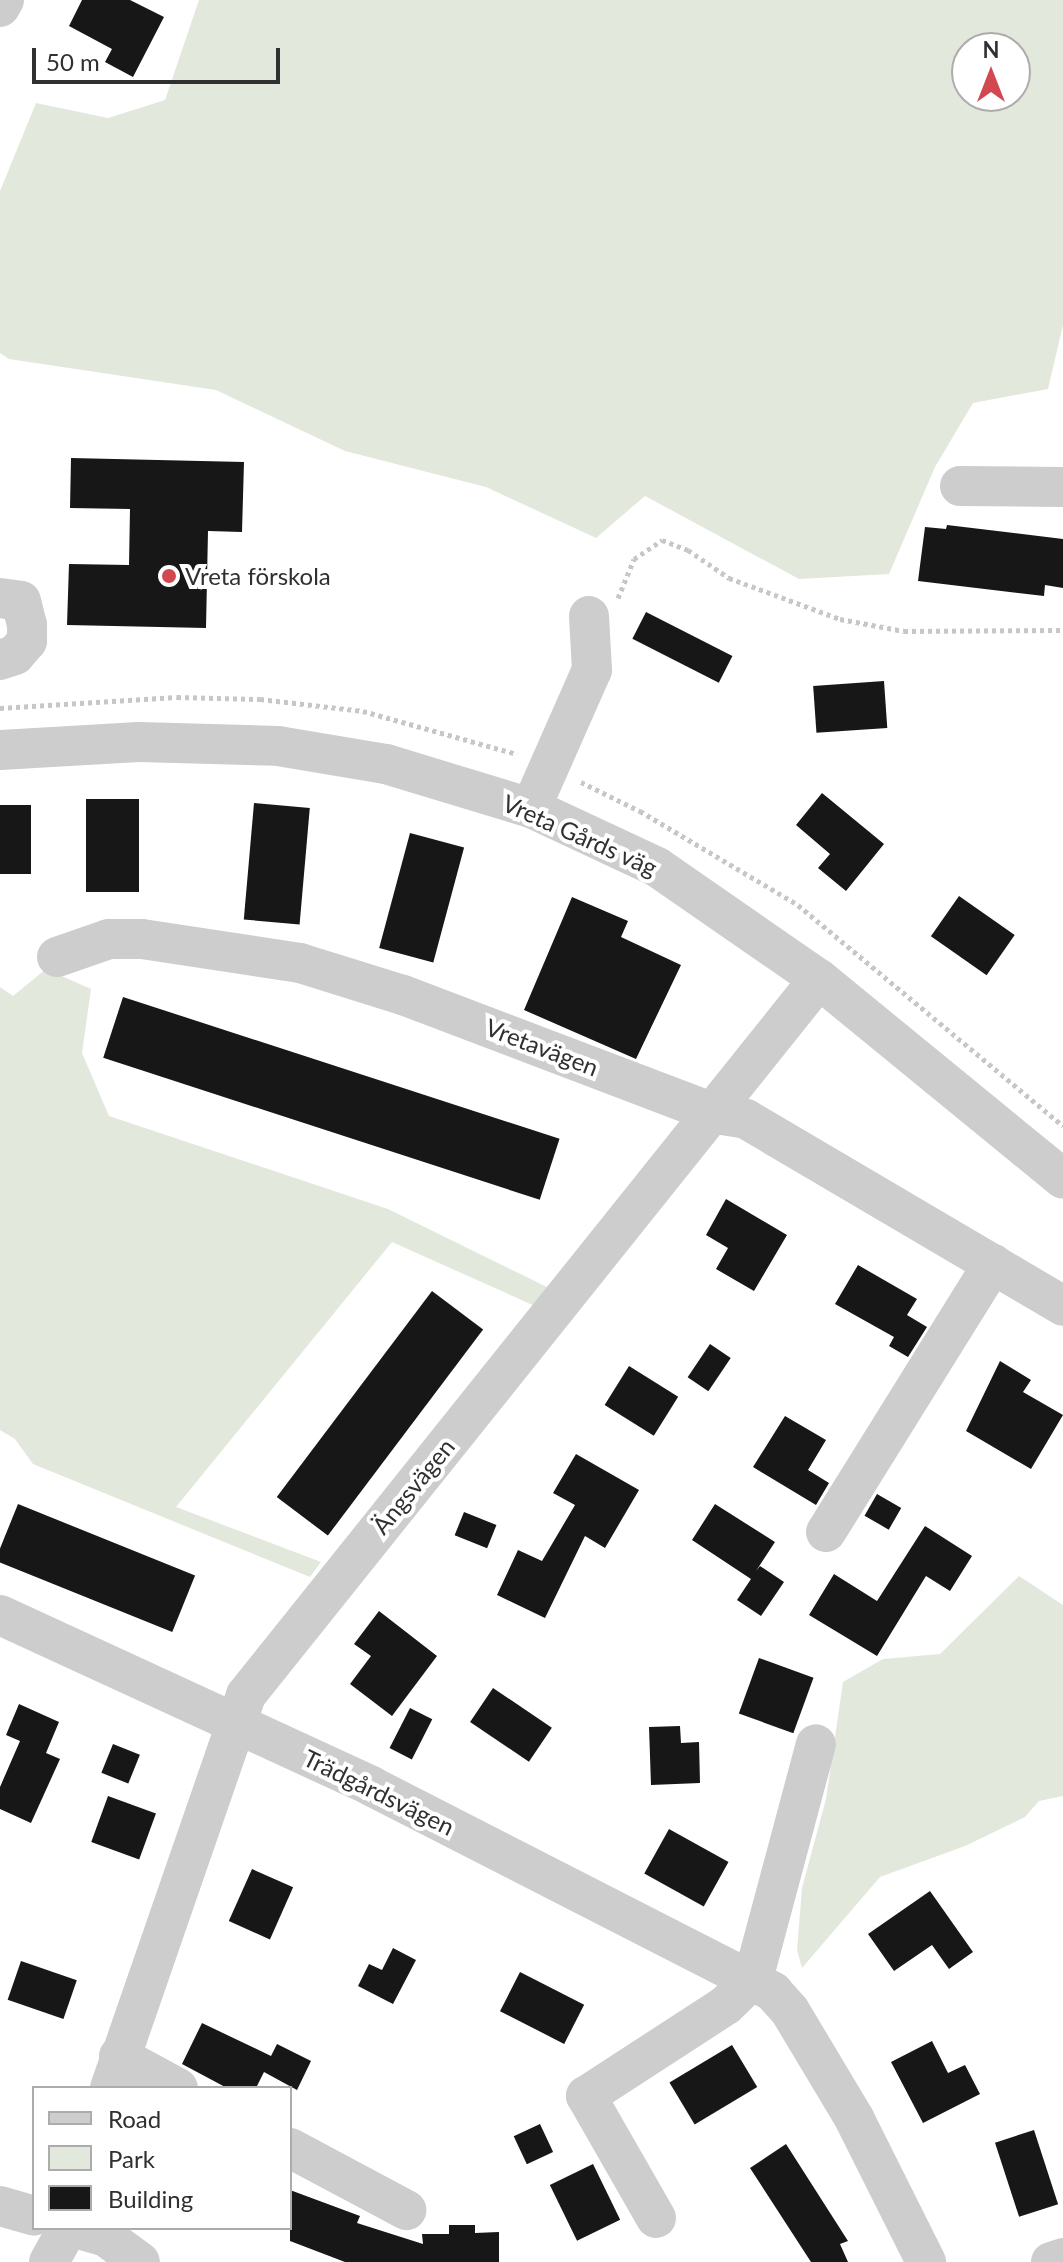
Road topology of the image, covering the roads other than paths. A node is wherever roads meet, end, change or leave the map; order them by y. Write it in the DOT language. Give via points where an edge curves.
graph roads {
  1 [pos="4,0"];
  2 [pos="0,7"];
  3 [pos="960,486"];
  4 [pos="1063,487"];
  5 [pos="0,598"];
  6 [pos="589,616"];
  7 [pos="0,660"];
  8 [pos="0,750"];
  9 [pos="531,808"];
  10 [pos="57,957"];
  11 [pos="819,979"];
  12 [pos="716,1114"];
  13 [pos="1063,1179"];
  14 [pos="993,1264"];
  15 [pos="1063,1306"];
  16 [pos="826,1532"];
  17 [pos="0,1615"];
  18 [pos="233,1722"];
  19 [pos="816,1744"];
  20 [pos="753,1979"];
  21 [pos="114,2072"];
  22 [pos="170,2086"];
  23 [pos="292,2149"];
  24 [pos="0,2206"];
  25 [pos="406,2210"];
  26 [pos="32,2215"];
  27 [pos="656,2218"];
  28 [pos="67,2230"];
  29 [pos="82,2230"];
  30 [pos="1063,2258"];
  31 [pos="49,2262"];
  32 [pos="140,2262"];
  33 [pos="926,2262"];
  34 [pos="1051,2262"];
  1 -- 2 [label="street"];
  3 -- 4 [label="street"];
  5 -- 7 [label="street" via="21,601 27,625 27,641 15,655"];
  6 -- 9 [label="street" via="592,670"];
  8 -- 9 [label="street, Vreta Gårds väg" via="139,742 278,746 386,764"];
  9 -- 11 [label="street, Vreta Gårds väg" via="657,867"];
  10 -- 12 [label="street, Vretavägen" via="109,939 142,939 300,963 403,995"];
  11 -- 12 [label="street, Ängsvägen"];
  11 -- 13 [label="street, Vreta Gårds väg"];
  12 -- 14 [label="street, Vretavägen" via="746,1119"];
  12 -- 18 [label="street, Ängsvägen" via="684,1146 266,1670"];
  14 -- 15 [label="street, Vretavägen"];
  14 -- 16 [label="street"];
  17 -- 18 [label="street, Trädgårdsvägen"];
  18 -- 20 [label="street, Trädgårdsvägen"];
  18 -- 21 [label="street, Ängsvägen"];
  19 -- 20 [label="street"];
  20 -- 27 [label="street" via="726,2005 586,2096"];
  20 -- 33 [label="street, Trädgårdsvägen" via="790,2011 882,2168"];
  21 -- 22 [label="street, Ängsvägen"];
  23 -- 25 [label="street"];
  24 -- 26 [label="street"];
  28 -- 31 [label="street"];
  29 -- 32 [label="street" via="106,2237"];
  30 -- 34 [label="street"];
}
